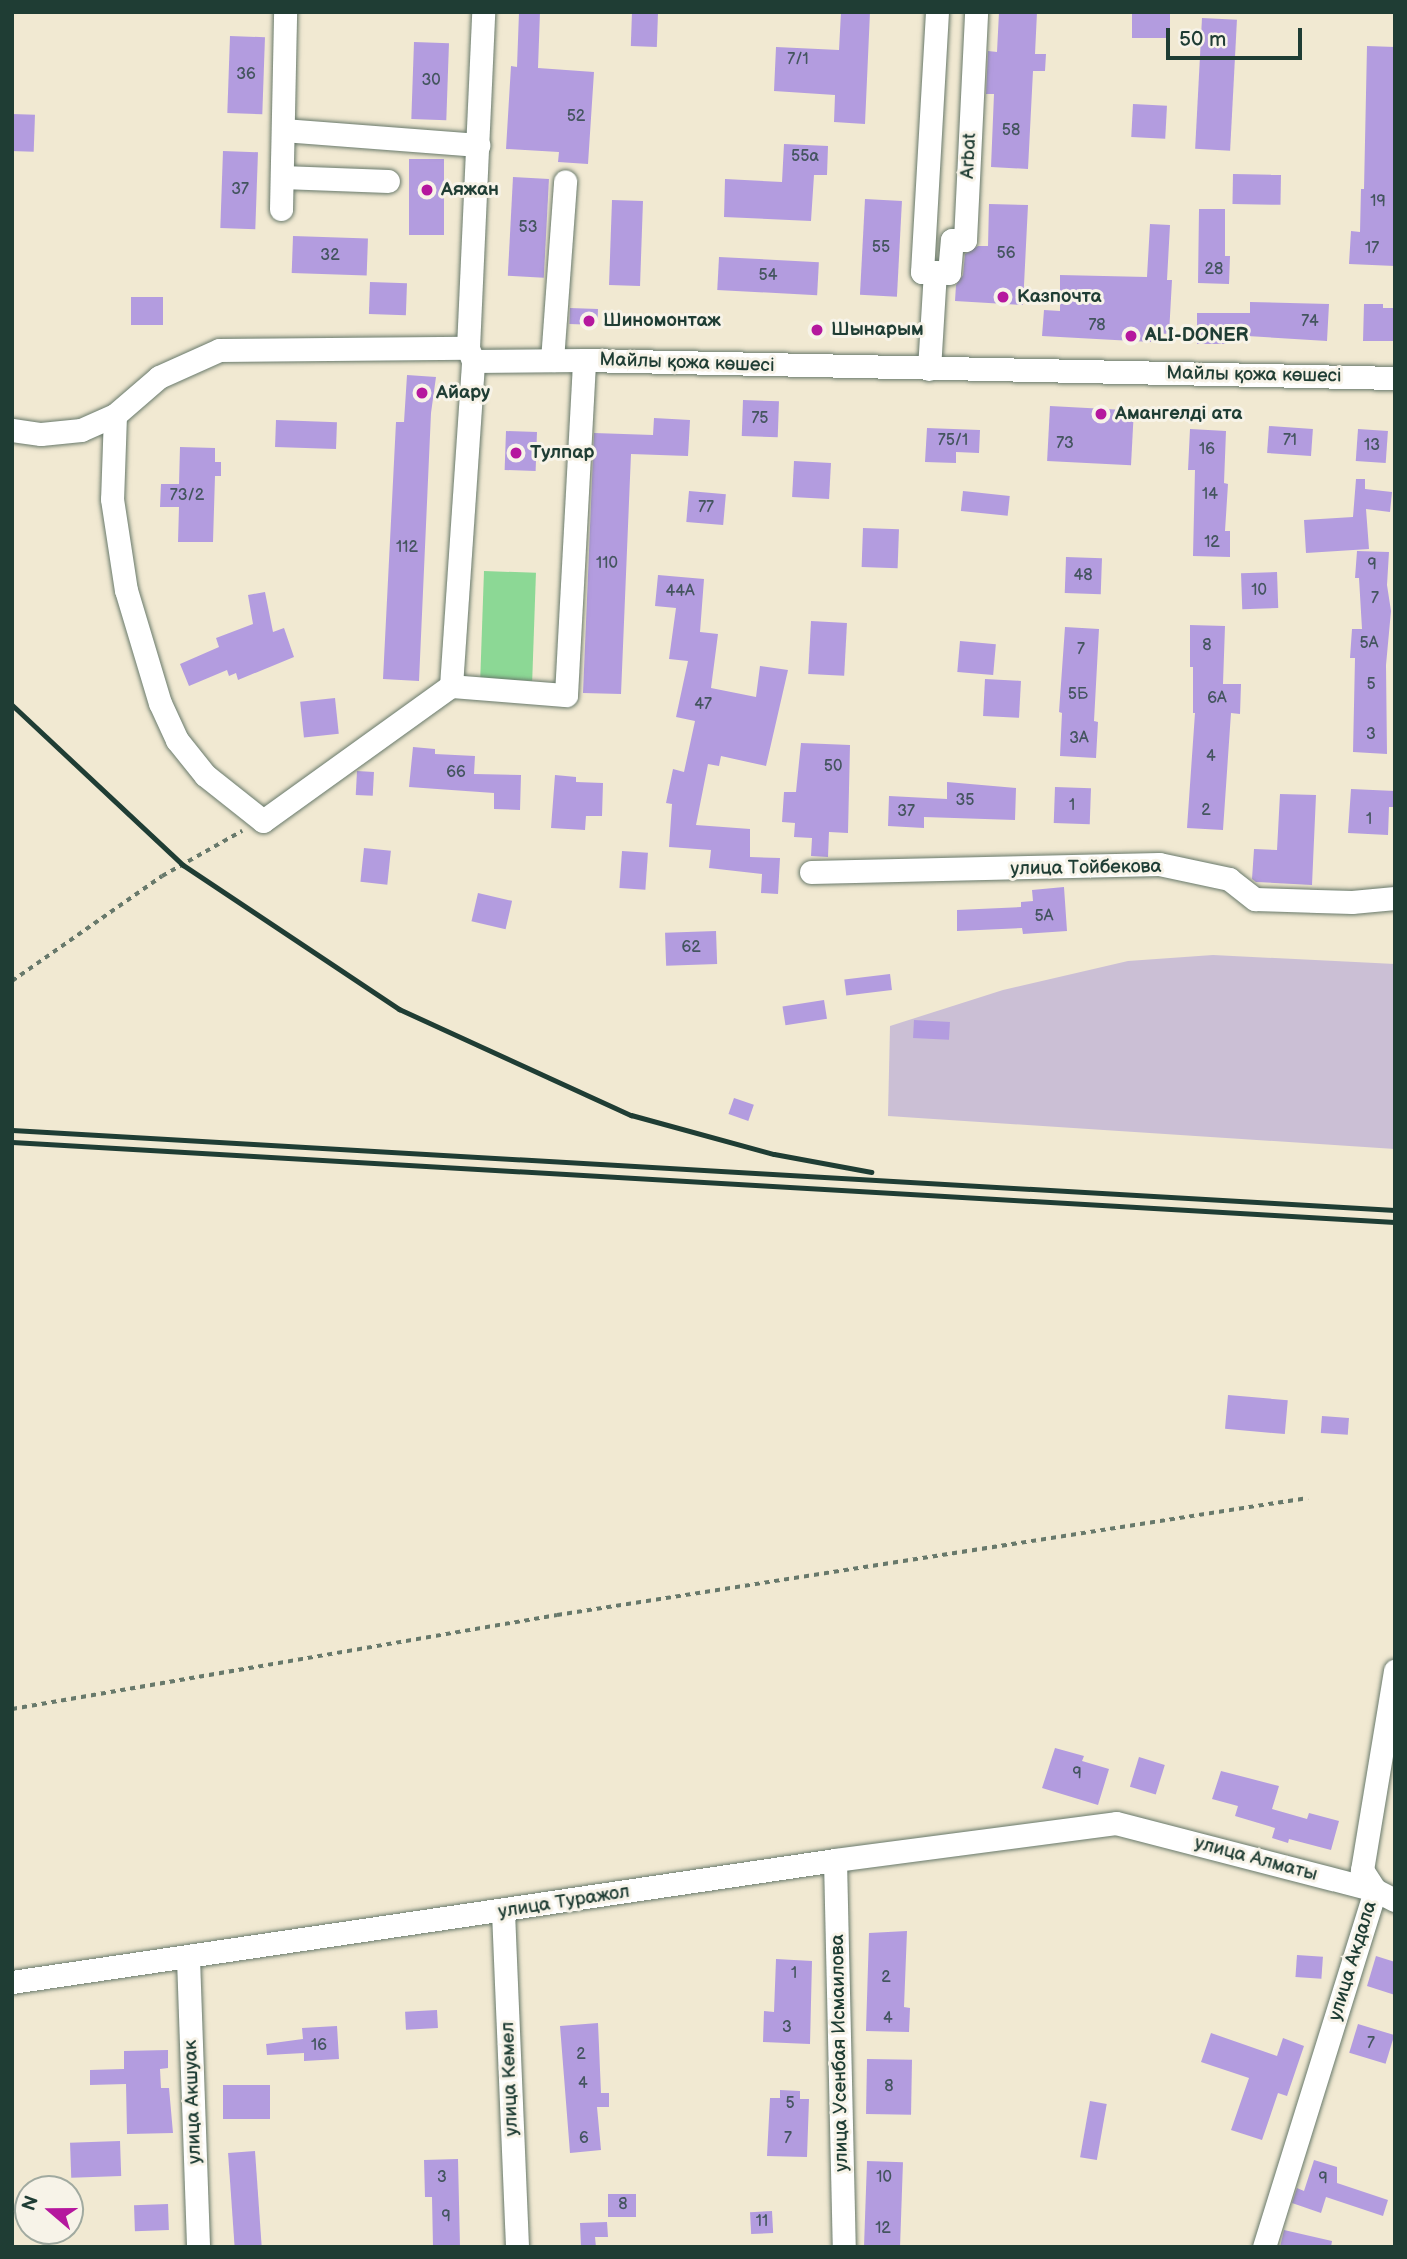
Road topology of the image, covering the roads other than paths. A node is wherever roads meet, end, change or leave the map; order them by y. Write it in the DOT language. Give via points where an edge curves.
graph roads {
  1 [pos="285,12"];
  2 [pos="483,12"];
  3 [pos="937,12"];
  4 [pos="976,12"];
  5 [pos="283,130"];
  6 [pos="478,145"];
  7 [pos="282,177"];
  8 [pos="388,181"];
  9 [pos="565,181"];
  10 [pos="281,209"];
  11 [pos="935,272"];
  12 [pos="470,354"];
  13 [pos="552,360"];
  14 [pos="584,360"];
  15 [pos="929,369"];
  16 [pos="1395,378"];
  17 [pos="115,415"];
  18 [pos="12,430"];
  19 [pos="452,686"];
  20 [pos="811,872"];
  21 [pos="1395,898"];
  22 [pos="1395,1671"];
  23 [pos="1116,1822"];
  24 [pos="835,1860"];
  25 [pos="1385,1895"];
  26 [pos="503,1912"];
  27 [pos="188,1958"];
  28 [pos="12,1982"];
  29 [pos="198,2247"];
  30 [pos="517,2247"];
  31 [pos="844,2247"];
  32 [pos="1264,2247"];
  1 -- 5 [label="street"];
  2 -- 6 [label="street"];
  3 -- 11 [label="street, Arbat" via="922,272"];
  4 -- 11 [label="street, Arbat" via="965,240 951,240 949,274"];
  5 -- 6 [label="street"];
  5 -- 7 [label="street"];
  6 -- 12 [label="street"];
  7 -- 8 [label="street"];
  7 -- 10 [label="street"];
  9 -- 13 [label="street"];
  11 -- 15 [label="street"];
  12 -- 13 [label="street, Майлы қожа көшесі"];
  12 -- 17 [label="street, Майлы қожа көшесі" via="219,350 159,377"];
  12 -- 19 [label="street"];
  13 -- 14 [label="street, Майлы қожа көшесі"];
  14 -- 15 [label="street, Майлы қожа көшесі"];
  14 -- 19 [label="street" via="566,695"];
  15 -- 16 [label="street, Майлы қожа көшесі"];
  17 -- 18 [label="street, Майлы қожа көшесі" via="81,430 41,434"];
  17 -- 19 [label="street" via="112,499 124,577 160,703 177,740 205,775 263,821"];
  20 -- 21 [label="street, улица Тойбекова" via="1159,864 1229,879 1255,899 1352,902"];
  22 -- 25 [label="street, улица Акдала" via="1362,1870"];
  23 -- 24 [label="street, улица Туражол"];
  23 -- 25 [label="street, улица Алматы"];
  24 -- 26 [label="street, улица Туражол"];
  24 -- 31 [label="street, улица Усенбая Исмаилова"];
  25 -- 32 [label="street, улица Акдала"];
  26 -- 27 [label="street, улица Туражол"];
  26 -- 30 [label="street, улица Кемел"];
  27 -- 28 [label="street, улица Туражол"];
  27 -- 29 [label="street, улица Акшуак"];
}
